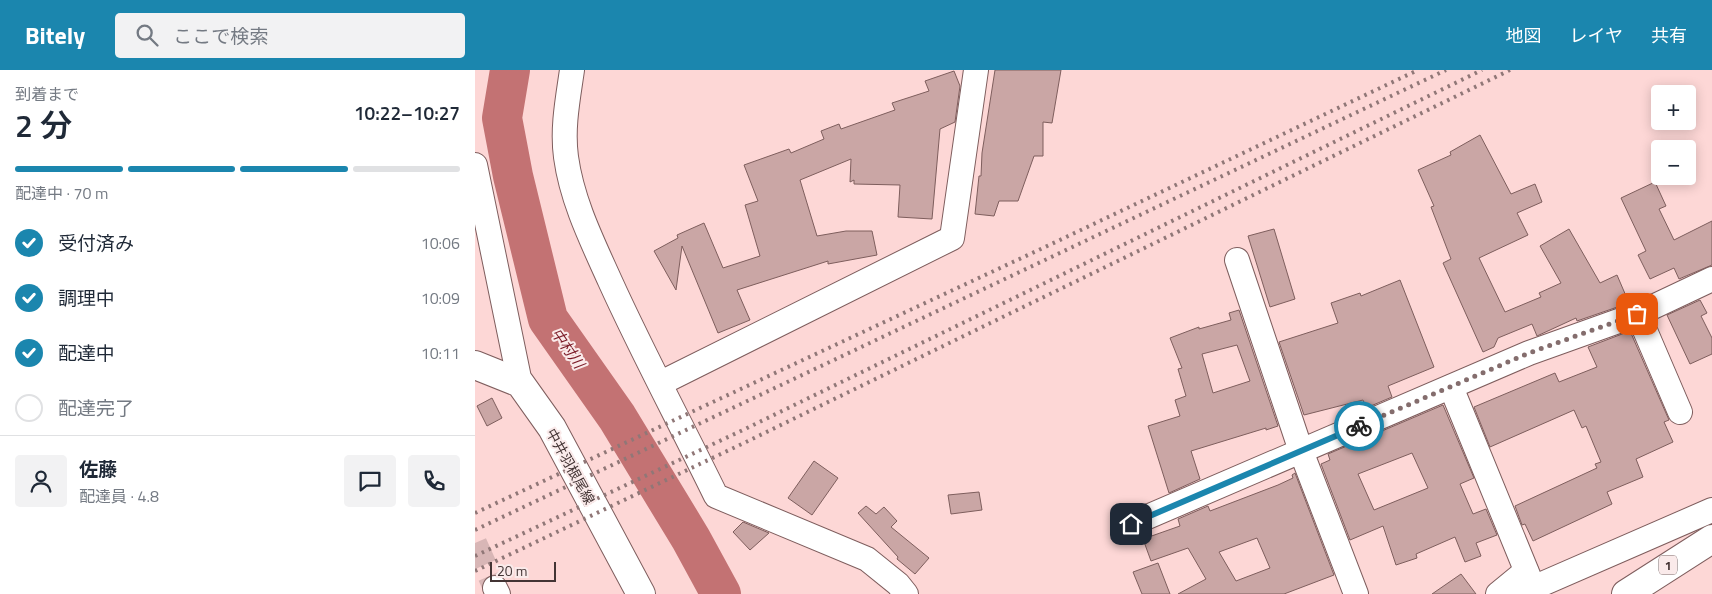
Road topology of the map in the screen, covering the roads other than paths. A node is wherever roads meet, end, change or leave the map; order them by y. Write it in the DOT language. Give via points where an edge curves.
graph roads {
  1 [pos="572,70"];
  2 [pos="976,70"];
  3 [pos="475,165"];
  4 [pos="1237,260"];
  5 [pos="1712,279"];
  6 [pos="1637,314"];
  7 [pos="475,365"];
  8 [pos="520,383"];
  9 [pos="661,383"];
  10 [pos="1451,387"];
  11 [pos="1680,412"];
  12 [pos="1301,451"];
  13 [pos="1712,510"];
  14 [pos="1131,524"];
  15 [pos="1712,539"];
  16 [pos="1526,584"];
  17 [pos="641,594"];
  18 [pos="906,594"];
  19 [pos="1357,594"];
  20 [pos="1498,594"];
  21 [pos="1626,594"];
  1 -- 9 [label="street" via="566,107 565,155 571,187 581,218 635,336"];
  2 -- 9 [label="street" via="952,238"];
  3 -- 8 [label="street"];
  4 -- 12 [label="street"];
  5 -- 6 [label="street"];
  6 -- 10 [label="street" via="1529,353"];
  6 -- 11 [label="street"];
  7 -- 8 [label="main road"];
  8 -- 17 [label="main road, 中井羽根尾線" via="552,428"];
  9 -- 18 [label="street" via="716,496 867,559"];
  10 -- 12 [label="street"];
  10 -- 16 [label="street"];
  12 -- 14 [label="street"];
  12 -- 19 [label="street"];
  13 -- 16 [label="street"];
  15 -- 21 [label="main road, 1"];
  16 -- 20 [label="street"];
}
